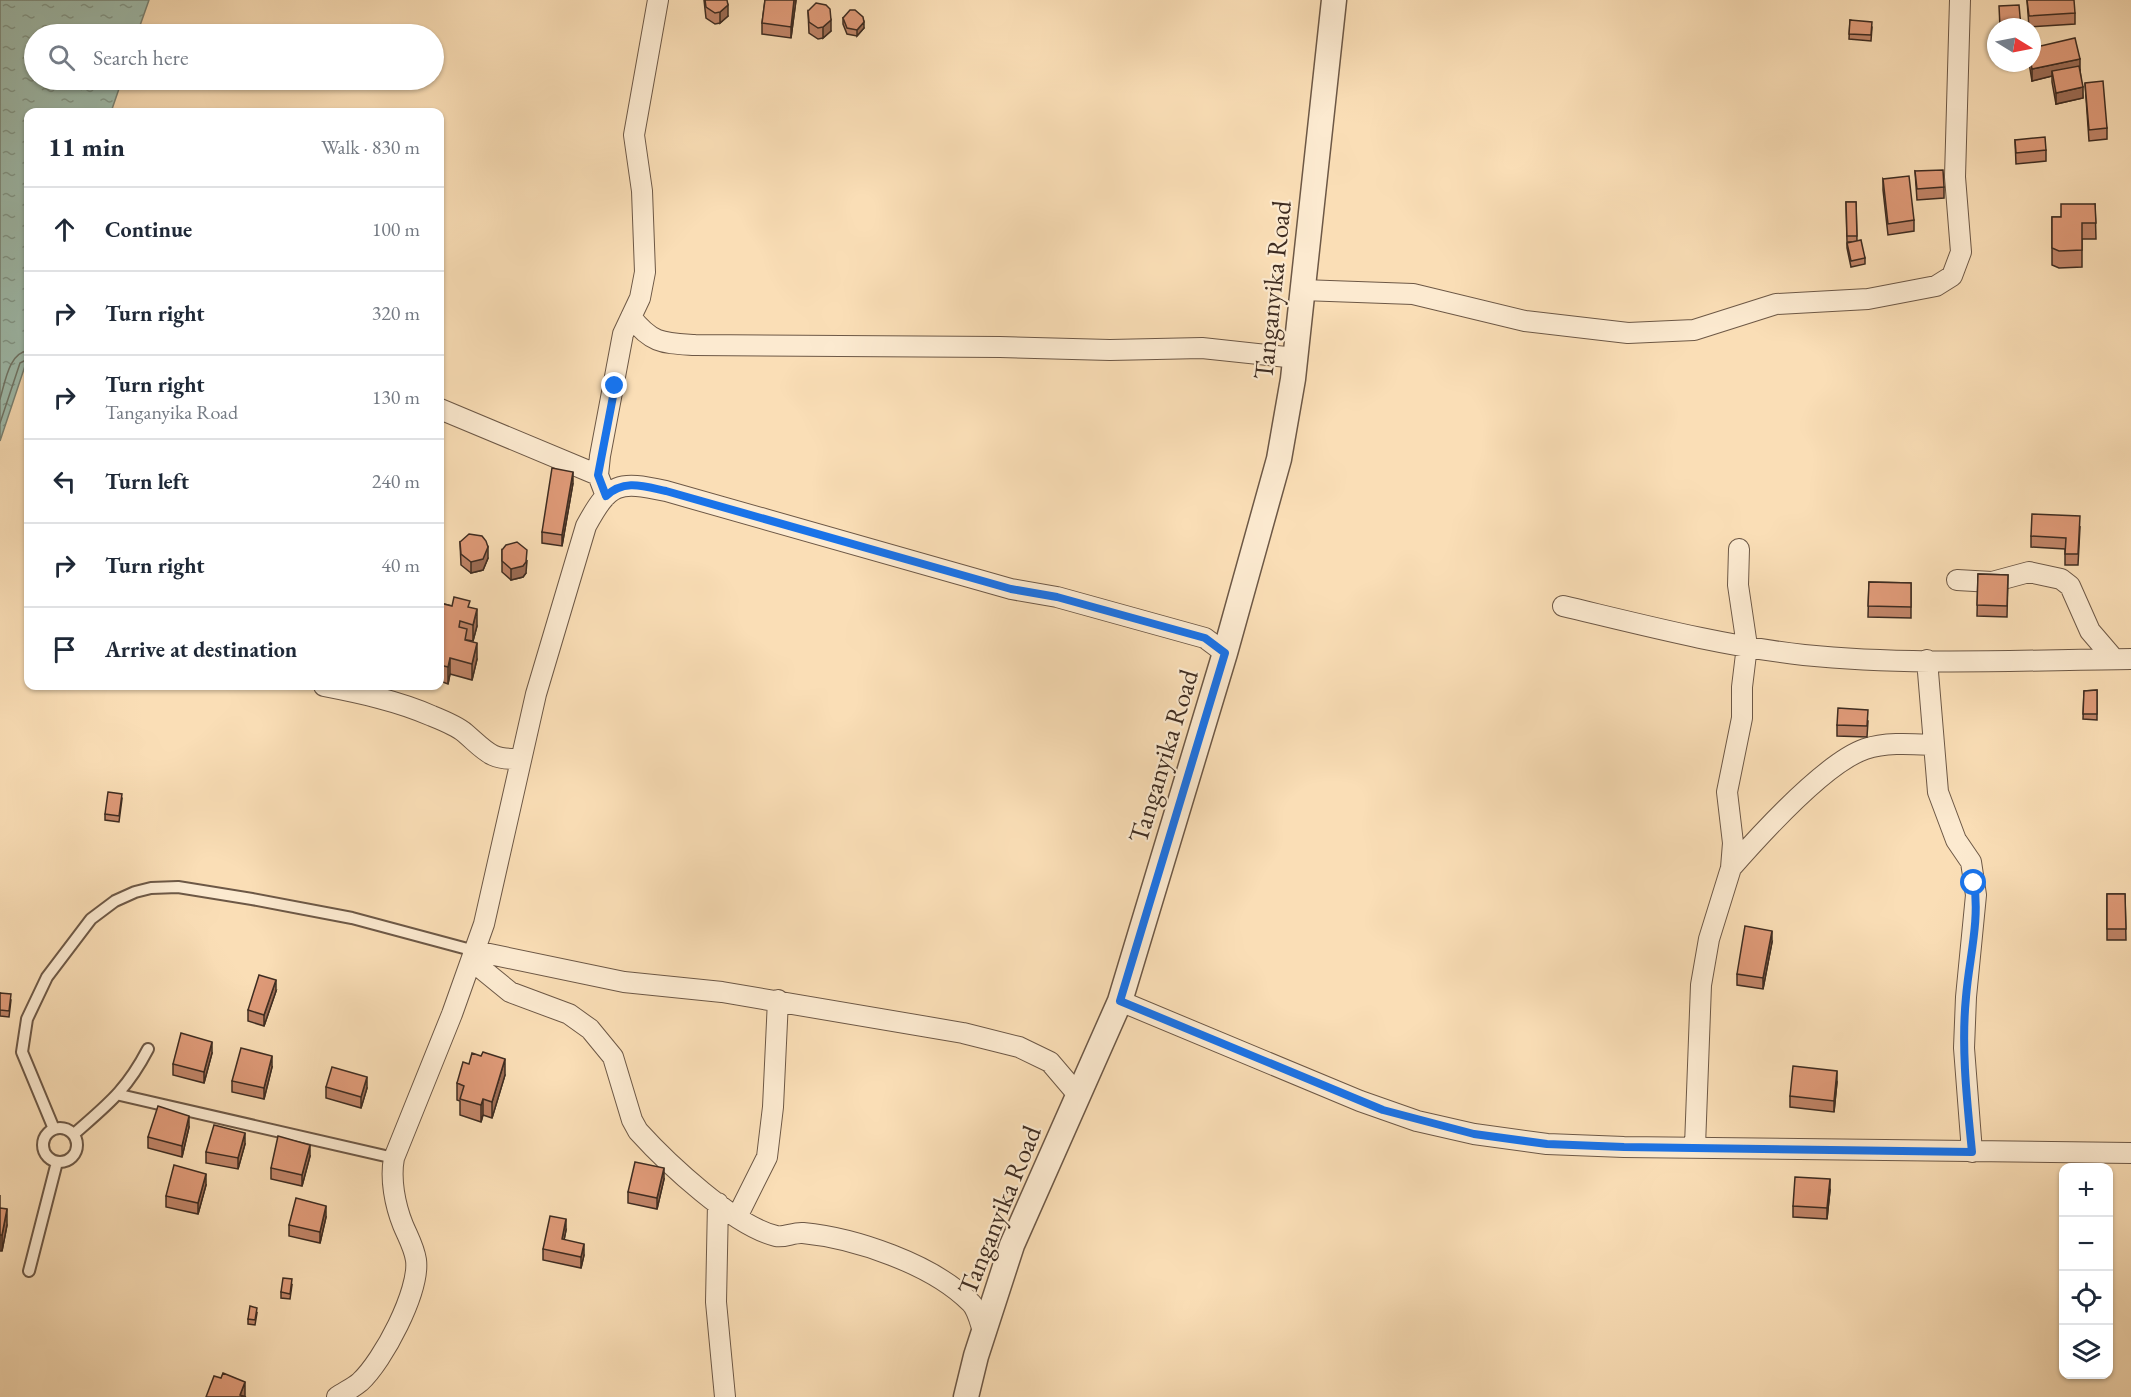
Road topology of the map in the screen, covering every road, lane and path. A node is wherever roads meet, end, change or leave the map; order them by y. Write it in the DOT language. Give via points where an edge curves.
graph roads {
  1 [pos="658,0"];
  2 [pos="1334,0"];
  3 [pos="1959,0"];
  4 [pos="1302,290"];
  5 [pos="631,317"];
  6 [pos="1296,358"];
  7 [pos="444,411"];
  8 [pos="598,475"];
  9 [pos="606,496"];
  10 [pos="1739,549"];
  11 [pos="1957,580"];
  12 [pos="1563,606"];
  13 [pos="1747,646"];
  14 [pos="1225,653"];
  15 [pos="2122,659"];
  16 [pos="1927,660"];
  17 [pos="342,690"];
  18 [pos="1934,745"];
  19 [pos="521,759"];
  20 [pos="1731,868"];
  21 [pos="473,956"];
  22 [pos="778,1000"];
  23 [pos="1120,1001"];
  24 [pos="148,1049"];
  25 [pos="120,1095"];
  26 [pos="1079,1096"];
  27 [pos="54,1129"];
  28 [pos="74,1134"];
  29 [pos="1695,1146"];
  30 [pos="1972,1152"];
  31 [pos="2131,1153"];
  32 [pos="394,1158"];
  33 [pos="57,1162"];
  34 [pos="718,1203"];
  35 [pos="737,1217"];
  36 [pos="29,1271"];
  37 [pos="984,1331"];
  38 [pos="337,1397"];
  39 [pos="725,1397"];
  40 [pos="966,1397"];
  1 -- 5 [label="street" via="634,135 642,190 645,272"];
  2 -- 4 [label="street, Tanganyika Road"];
  3 -- 4 [label="street" via="1955,177 1960,252 1952,276 1936,286 1868,299 1776,304 1694,330 1628,333 1525,321 1413,294"];
  4 -- 6 [label="street, Tanganyika Road"];
  5 -- 6 [label="street" via="643,333 660,343 1202,348"];
  5 -- 8 [label="street" via="623,334"];
  6 -- 14 [label="street, Tanganyika Road" via="1279,459"];
  7 -- 8 [label="street"];
  8 -- 9 [label="street"];
  9 -- 14 [label="street" via="615,487 633,484 666,491 1011,589 1057,597 1205,638"];
  9 -- 19 [label="street" via="586,526 536,694"];
  10 -- 13 [label="street" via="1738,585"];
  11 -- 15 [label="street" via="1992,582 2029,572 2061,579 2070,586 2090,631"];
  12 -- 13 [label="street"];
  13 -- 16 [label="street" via="1804,655"];
  13 -- 20 [label="street" via="1742,718 1727,792 1733,843"];
  14 -- 23 [label="street, Tanganyika Road"];
  15 -- 16 [label="street"];
  16 -- 18 [label="street"];
  17 -- 19 [label="street" via="432,716 464,732 491,756"];
  18 -- 20 [label="street" via="1893,744 1864,749 1854,755 1806,791"];
  18 -- 30 [label="street" via="1938,792 1949,825 1971,862 1976,895 1964,1048"];
  19 -- 21 [label="street"];
  20 -- 29 [label="street" via="1710,931 1701,985"];
  21 -- 22 [label="street" via="624,982"];
  21 -- 27 [label="lane" via="382,925 252,899 178,887 135,891 91,919 47,977 27,1019 22,1052"];
  21 -- 32 [label="street"];
  21 -- 34 [label="street" via="510,992 556,1008 590,1029 613,1057 638,1131"];
  22 -- 26 [label="street" via="963,1033 1019,1047 1050,1062"];
  22 -- 35 [label="street" via="773,1107 766,1157"];
  23 -- 26 [label="street, Tanganyika Road"];
  23 -- 29 [label="street" via="1417,1121 1547,1144"];
  24 -- 25 [label="lane"];
  25 -- 28 [label="lane"];
  25 -- 32 [label="lane"];
  26 -- 37 [label="street, Tanganyika Road" via="1012,1245"];
  27 -- 28 [label="lane" via="60,1127"];
  27 -- 33 [label="lane" via="46,1137 44,1150"];
  28 -- 33 [label="lane" via="75,1154 69,1160"];
  29 -- 30 [label="street"];
  30 -- 31 [label="street"];
  32 -- 38 [label="street" via="396,1197 416,1260 414,1287 371,1369"];
  33 -- 36 [label="lane"];
  34 -- 35 [label="street"];
  34 -- 39 [label="street" via="716,1302"];
  35 -- 37 [label="street" via="777,1237 801,1233 863,1245 896,1258 926,1272 972,1303"];
  37 -- 40 [label="street, Tanganyika Road"];
}
